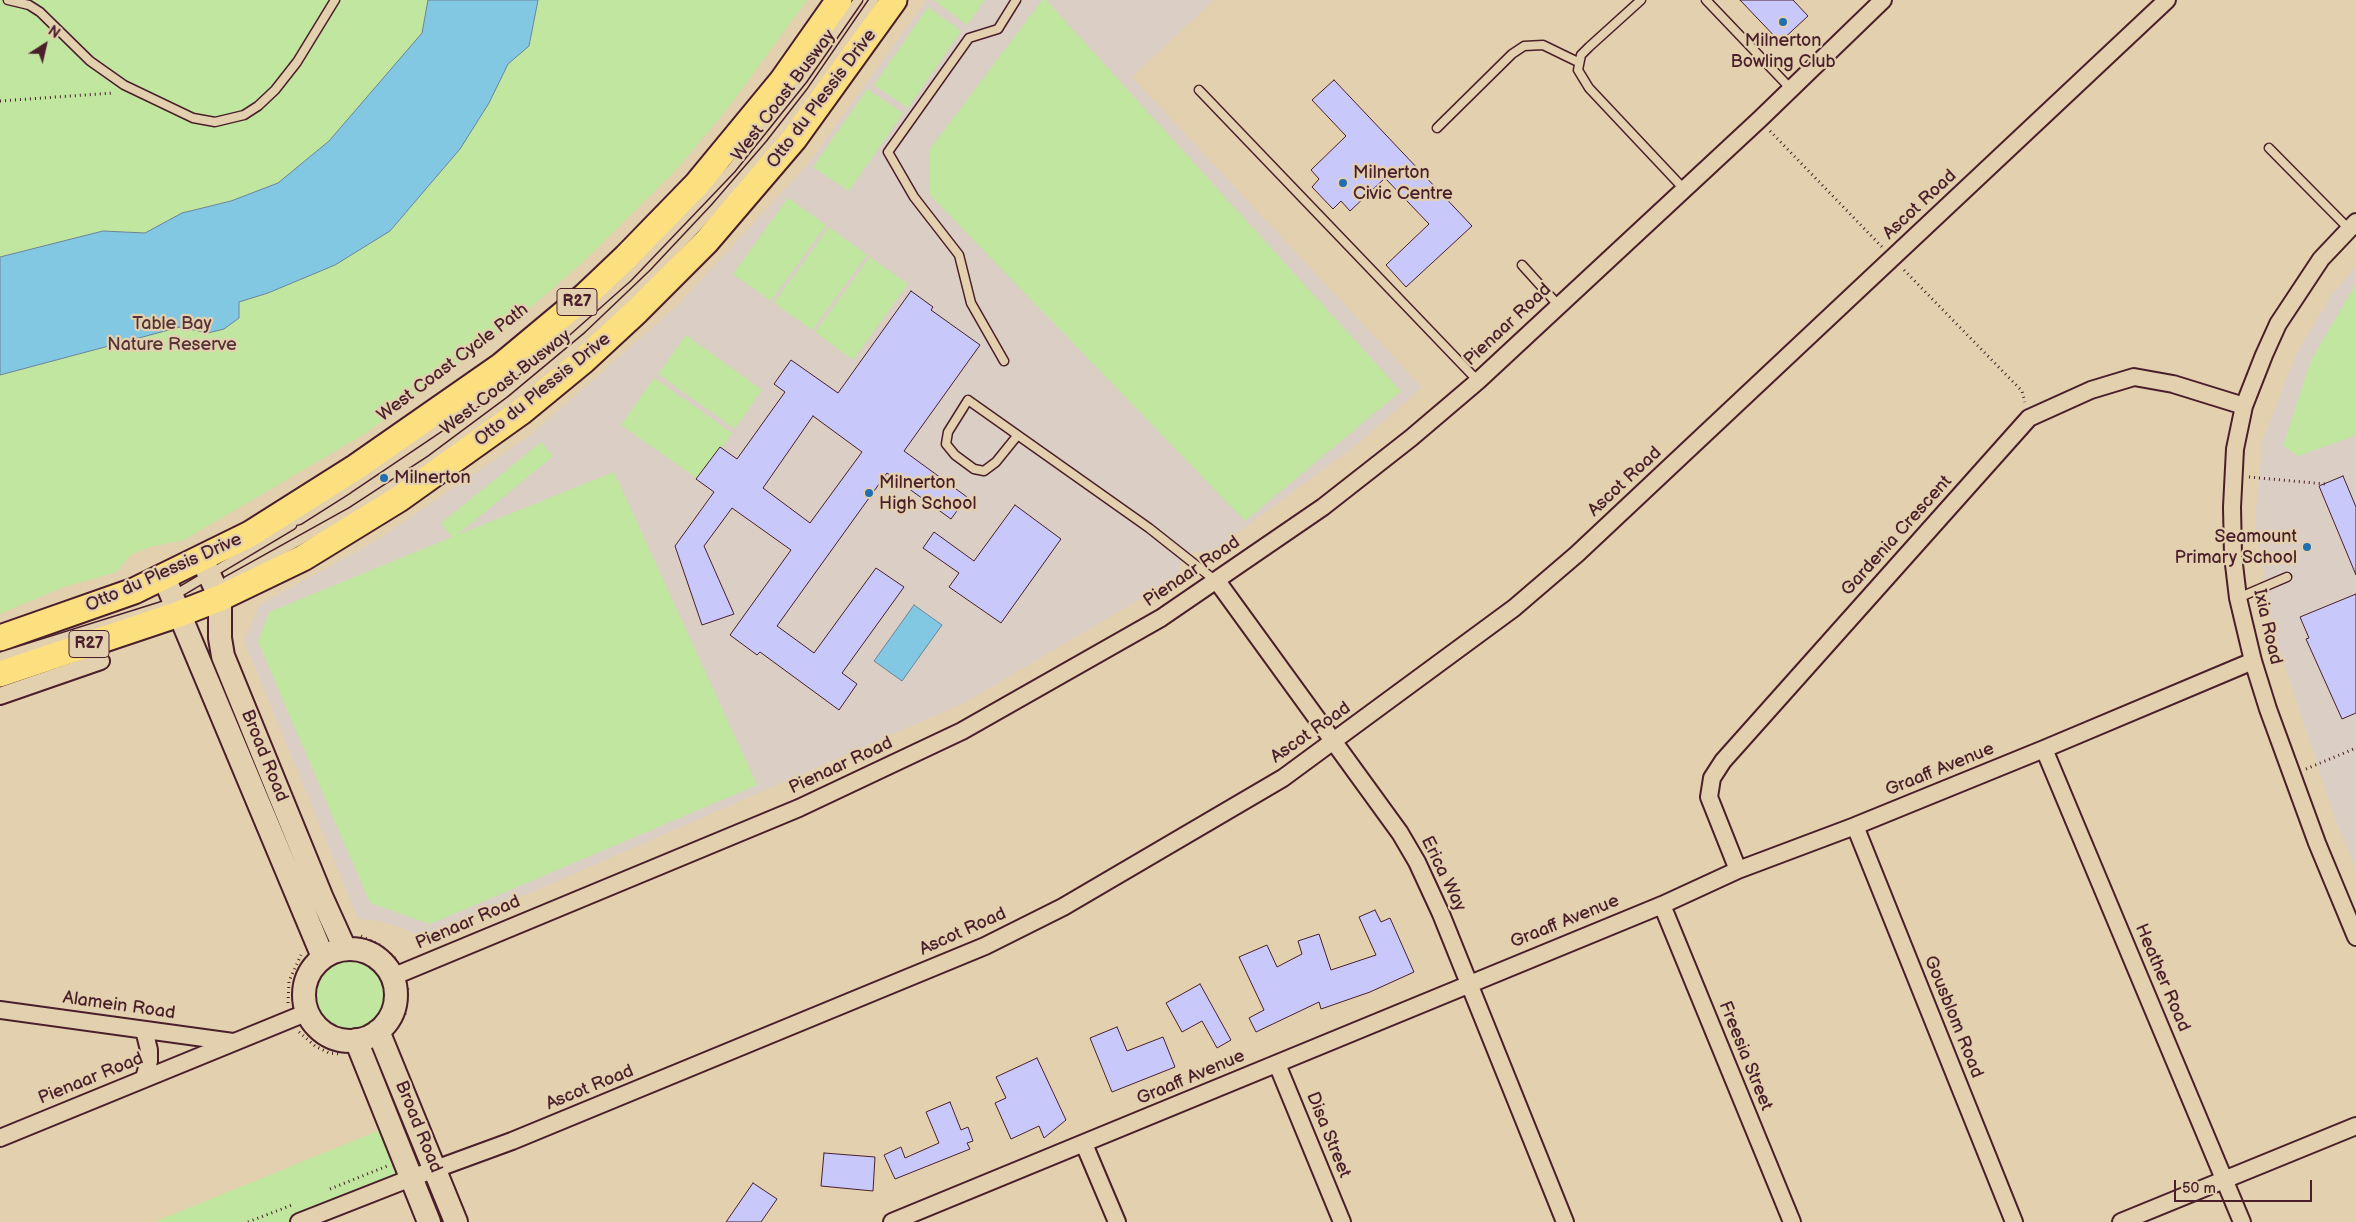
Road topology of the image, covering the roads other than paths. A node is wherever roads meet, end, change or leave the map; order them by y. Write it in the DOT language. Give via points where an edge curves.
graph roads {
  1 [pos="8,0"];
  2 [pos="335,0"];
  3 [pos="839,0"];
  4 [pos="858,0"];
  5 [pos="874,0"];
  6 [pos="894,0"];
  7 [pos="1016,0"];
  8 [pos="1641,0"];
  9 [pos="1706,0"];
  10 [pos="1884,0"];
  11 [pos="2167,0"];
  12 [pos="1578,62"];
  13 [pos="1791,89"];
  14 [pos="1199,90"];
  15 [pos="1438,128"];
  16 [pos="2269,148"];
  17 [pos="1684,189"];
  18 [pos="2353,226"];
  19 [pos="1522,265"];
  20 [pos="1559,306"];
  21 [pos="1004,360"];
  22 [pos="1478,381"];
  23 [pos="2244,406"];
  24 [pos="1017,436"];
  25 [pos="300,520"];
  26 [pos="250,534"];
  27 [pos="2287,578"];
  28 [pos="1217,581"];
  29 [pos="211,582"];
  30 [pos="2238,598"];
  31 [pos="173,599"];
  32 [pos="0,638"];
  33 [pos="0,657"];
  34 [pos="101,660"];
  35 [pos="2253,661"];
  36 [pos="0,674"];
  37 [pos="0,696"];
  38 [pos="258,742"];
  39 [pos="1334,742"];
  40 [pos="235,749"];
  41 [pos="2044,749"];
  42 [pos="1855,826"];
  43 [pos="1738,870"];
  44 [pos="1662,905"];
  45 [pos="2356,937"];
  46 [pos="345,949"];
  47 [pos="323,958"];
  48 [pos="392,977"];
  49 [pos="1469,983"];
  50 [pos="0,1010"];
  51 [pos="308,1012"];
  52 [pos="144,1030"];
  53 [pos="378,1030"];
  54 [pos="356,1040"];
  55 [pos="234,1042"];
  56 [pos="1277,1064"];
  57 [pos="144,1078"];
  58 [pos="2356,1126"];
  59 [pos="0,1138"];
  60 [pos="1084,1144"];
  61 [pos="407,1168"];
  62 [pos="436,1169"];
  63 [pos="2225,1181"];
  64 [pos="299,1222"];
  65 [pos="429,1222"];
  66 [pos="456,1222"];
  67 [pos="894,1222"];
  68 [pos="1118,1222"];
  69 [pos="1342,1222"];
  70 [pos="1565,1222"];
  71 [pos="1792,1222"];
  72 [pos="2014,1222"];
  73 [pos="2121,1222"];
  74 [pos="2242,1222"];
  1 -- 2 [label="lane" via="40,12 90,61 124,85 205,121 223,121 244,115 258,106 297,62"];
  3 -- 26 [label="main road, Otto du Plessis Drive / R27" via="782,81 697,184 585,296 501,366 448,404"];
  4 -- 25 [label="lane, West Coast Busway" via="803,79 731,168 627,278 566,332 480,400"];
  5 -- 29 [label="lane, West Coast Busway" via="771,143 653,274 588,336 510,401 388,488 351,512"];
  6 -- 29 [label="main road, Otto du Plessis Drive / R27" via="818,108 764,176 663,285 583,361 521,412 399,499 303,558"];
  7 -- 21 [label="lane" via="998,29 969,38 888,152 914,197 959,255 971,303"];
  8 -- 12 [label="lane" via="1588,47"];
  9 -- 13 [label="lane"];
  10 -- 13 [label="street, Pienaar Road"];
  11 -- 39 [label="street, Ascot Road" via="1577,554 1514,608"];
  12 -- 15 [label="lane" via="1543,45 1524,46"];
  12 -- 17 [label="lane" via="1581,78 1589,88"];
  13 -- 17 [label="street, Pienaar Road"];
  14 -- 22 [label="lane"];
  16 -- 18 [label="lane"];
  17 -- 20 [label="street, Pienaar Road"];
  18 -- 23 [label="street, Ixia Road" via="2321,259 2278,324"];
  19 -- 20 [label="lane"];
  20 -- 22 [label="street, Pienaar Road"];
  22 -- 28 [label="street, Pienaar Road" via="1323,507"];
  23 -- 30 [label="street, Ixia Road" via="2235,449 2234,475 2233,556"];
  23 -- 43 [label="street, Gardenia Crescent" via="2173,384 2134,377 2091,390 2029,418 1723,761 1712,778 1709,797"];
  24 -- 24 [label="lane" via="968,400 948,432 946,444 968,464 984,471 996,462"];
  24 -- 28 [label="lane" via="1149,528"];
  25 -- 26 [label="lane, West Coast Busway"];
  25 -- 29 [label="lane, West Coast Busway"];
  26 -- 29 [label="main road, Otto du Plessis Drive / R27"];
  27 -- 30 [label="lane"];
  28 -- 39 [label="street, Erica Way"];
  28 -- 48 [label="street, Pienaar Road" via="1106,652 962,731 799,808"];
  29 -- 31 [label="main road, Otto du Plessis Drive / R27"];
  29 -- 31 [label="main road, Otto du Plessis Drive / R27"];
  29 -- 38 [label="street, Broad Road" via="223,656"];
  30 -- 35 [label="street, Ixia Road"];
  31 -- 32 [label="main road, Otto du Plessis Drive / R27" via="70,615"];
  31 -- 33 [label="lane"];
  31 -- 36 [label="main road, Otto du Plessis Drive / R27"];
  31 -- 40 [label="street, Broad Road"];
  34 -- 37 [label="street"];
  35 -- 41 [label="street, Graaff Avenue"];
  35 -- 45 [label="street, Ixia Road" via="2317,843"];
  38 -- 40 [label="street"];
  38 -- 46 [label="street, Broad Road"];
  39 -- 49 [label="street, Erica Way" via="1400,833 1417,862"];
  39 -- 62 [label="street, Ascot Road" via="1283,778 1063,907 985,946 512,1141"];
  40 -- 47 [label="street, Broad Road"];
  41 -- 42 [label="street, Graaff Avenue"];
  41 -- 63 [label="street, Heather Road"];
  42 -- 43 [label="street, Graaff Avenue"];
  42 -- 72 [label="street, Gousblom Road"];
  43 -- 44 [label="street, Graaff Avenue"];
  44 -- 49 [label="street, Graaff Avenue"];
  44 -- 71 [label="street, Freesia Street"];
  46 -- 47 [label="street"];
  46 -- 48 [label="street" via="373,955"];
  47 -- 51 [label="street" via="306,980 304,999"];
  48 -- 53 [label="street" via="395,1003 388,1020"];
  49 -- 56 [label="street, Graaff Avenue"];
  49 -- 70 [label="street, Erica Way"];
  50 -- 52 [label="street, Alamein Road"];
  51 -- 54 [label="street" via="327,1034 338,1039"];
  51 -- 55 [label="street, Pienaar Road"];
  52 -- 55 [label="street, Alamein Road"];
  52 -- 57 [label="street" via="149,1061"];
  53 -- 54 [label="street"];
  53 -- 62 [label="street, Broad Road"];
  54 -- 61 [label="street, Broad Road"];
  55 -- 57 [label="street, Pienaar Road"];
  56 -- 60 [label="street, Graaff Avenue"];
  56 -- 69 [label="street, Disa Street"];
  57 -- 59 [label="street, Pienaar Road"];
  58 -- 63 [label="street"];
  60 -- 67 [label="street, Graaff Avenue"];
  60 -- 68 [label="street"];
  61 -- 62 [label="street, Ascot Road"];
  61 -- 64 [label="street, Ascot Road"];
  61 -- 65 [label="street, Broad Road"];
  62 -- 66 [label="street, Broad Road"];
  63 -- 73 [label="street"];
  63 -- 74 [label="street, Heather Road"];
}
